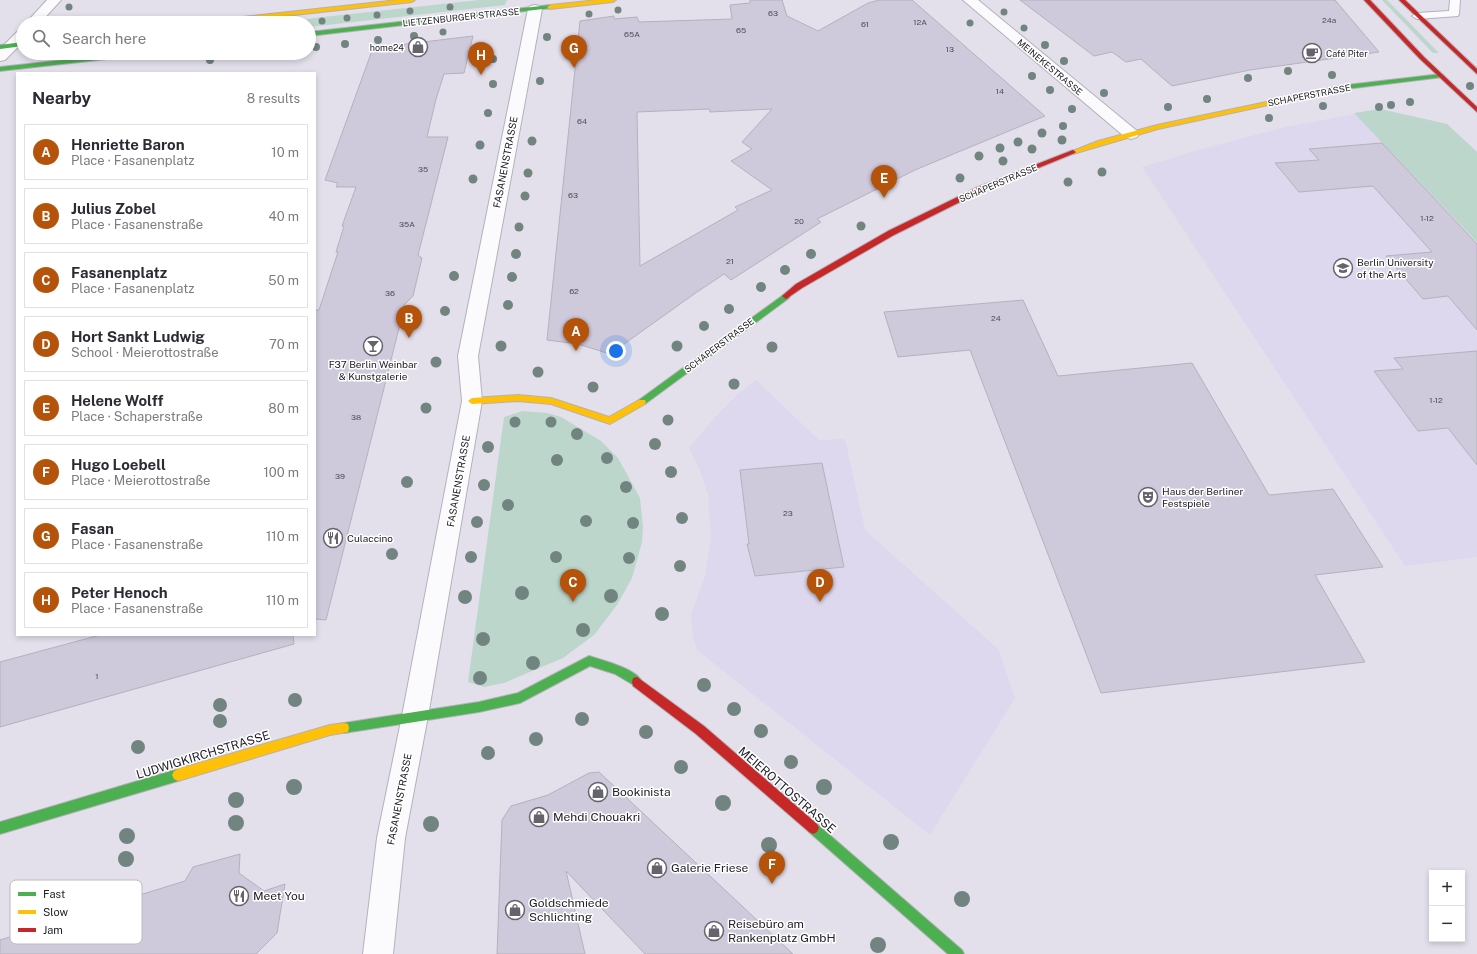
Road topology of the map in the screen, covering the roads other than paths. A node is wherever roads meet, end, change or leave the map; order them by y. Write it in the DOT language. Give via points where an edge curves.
graph roads {
  1 [pos="54,0"];
  2 [pos="412,0"];
  3 [pos="613,0"];
  4 [pos="970,0"];
  5 [pos="1367,0"];
  6 [pos="1402,0"];
  7 [pos="1455,0"];
  8 [pos="535,9"];
  9 [pos="39,16"];
  10 [pos="269,16"];
  11 [pos="1418,16"];
  12 [pos="316,33"];
  13 [pos="12,46"];
  14 [pos="0,57"];
  15 [pos="80,60"];
  16 [pos="0,69"];
  17 [pos="1477,72"];
  18 [pos="1441,76"];
  19 [pos="1477,110"];
  20 [pos="1131,134"];
  21 [pos="472,401"];
  22 [pos="589,661"];
  23 [pos="416,716"];
  24 [pos="0,828"];
  25 [pos="378,954"];
  26 [pos="958,954"];
  1 -- 9 [label="street"];
  2 -- 10 [label="street"];
  3 -- 8 [label="street, LIETZENBURGER STRASSE"];
  4 -- 20 [label="street, MEINEKESTRASSE"];
  5 -- 18 [label="street"];
  6 -- 11 [label="street"];
  7 -- 11 [label="lane" via="1454,14"];
  8 -- 12 [label="street, LIETZENBURGER STRASSE"];
  8 -- 21 [label="street, FASANENSTRASSE" via="468,356"];
  11 -- 17 [label="street"];
  13 -- 14 [label="street"];
  15 -- 16 [label="street"];
  18 -- 19 [label="street"];
  18 -- 20 [label="street, SCHAPERSTRASSE" via="1338,88"];
  20 -- 21 [label="street, SCHAPERSTRASSE" via="1054,159 980,189 891,233 799,286 645,401 610,421 551,401 518,398"];
  21 -- 23 [label="street, FASANENSTRASSE"];
  22 -- 23 [label="street, LUDWIGKIRCHSTRASSE" via="520,698"];
  22 -- 26 [label="street, MEIEROTTOSTRASSE" via="618,670 644,686 700,730"];
  23 -- 24 [label="street, LUDWIGKIRCHSTRASSE" via="330,730"];
  23 -- 25 [label="street, FASANENSTRASSE" via="391,838"];
}
